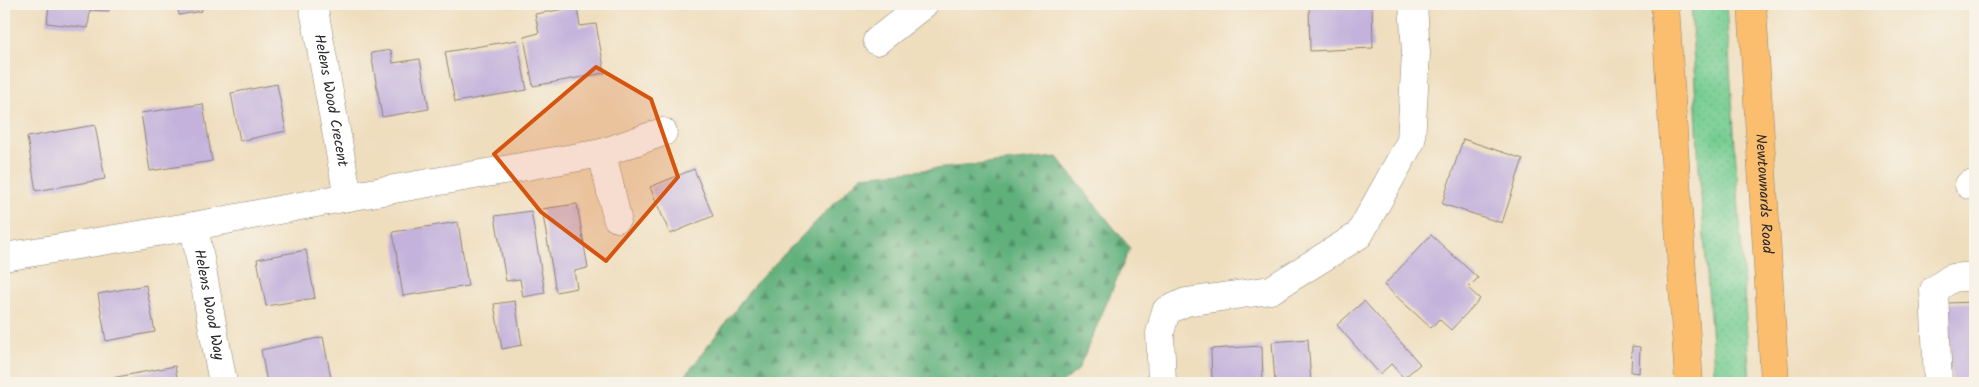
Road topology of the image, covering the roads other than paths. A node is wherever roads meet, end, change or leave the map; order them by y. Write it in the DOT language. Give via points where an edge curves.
graph roads {
  1 [pos="313,4"];
  2 [pos="924,4"];
  3 [pos="1413,4"];
  4 [pos="1665,4"];
  5 [pos="1752,4"];
  6 [pos="877,41"];
  7 [pos="663,132"];
  8 [pos="602,153"];
  9 [pos="348,197"];
  10 [pos="617,218"];
  11 [pos="194,226"];
  12 [pos="4,257"];
  13 [pos="1975,276"];
  14 [pos="223,383"];
  15 [pos="1162,383"];
  16 [pos="1689,383"];
  17 [pos="1776,383"];
  18 [pos="1938,383"];
  1 -- 9 [label="street, Helens Wood Crecent"];
  2 -- 6 [label="street"];
  3 -- 15 [label="street" via="1416,52 1411,141 1358,235 1271,290 1186,302 1166,311 1160,334"];
  4 -- 16 [label="highway"];
  5 -- 17 [label="highway, Newtownards Road"];
  7 -- 8 [label="street"];
  8 -- 9 [label="street"];
  8 -- 10 [label="street"];
  9 -- 11 [label="street"];
  11 -- 12 [label="street"];
  11 -- 14 [label="street, Helens Wood Way"];
  13 -- 18 [label="street" via="1952,278 1934,290"];
}
